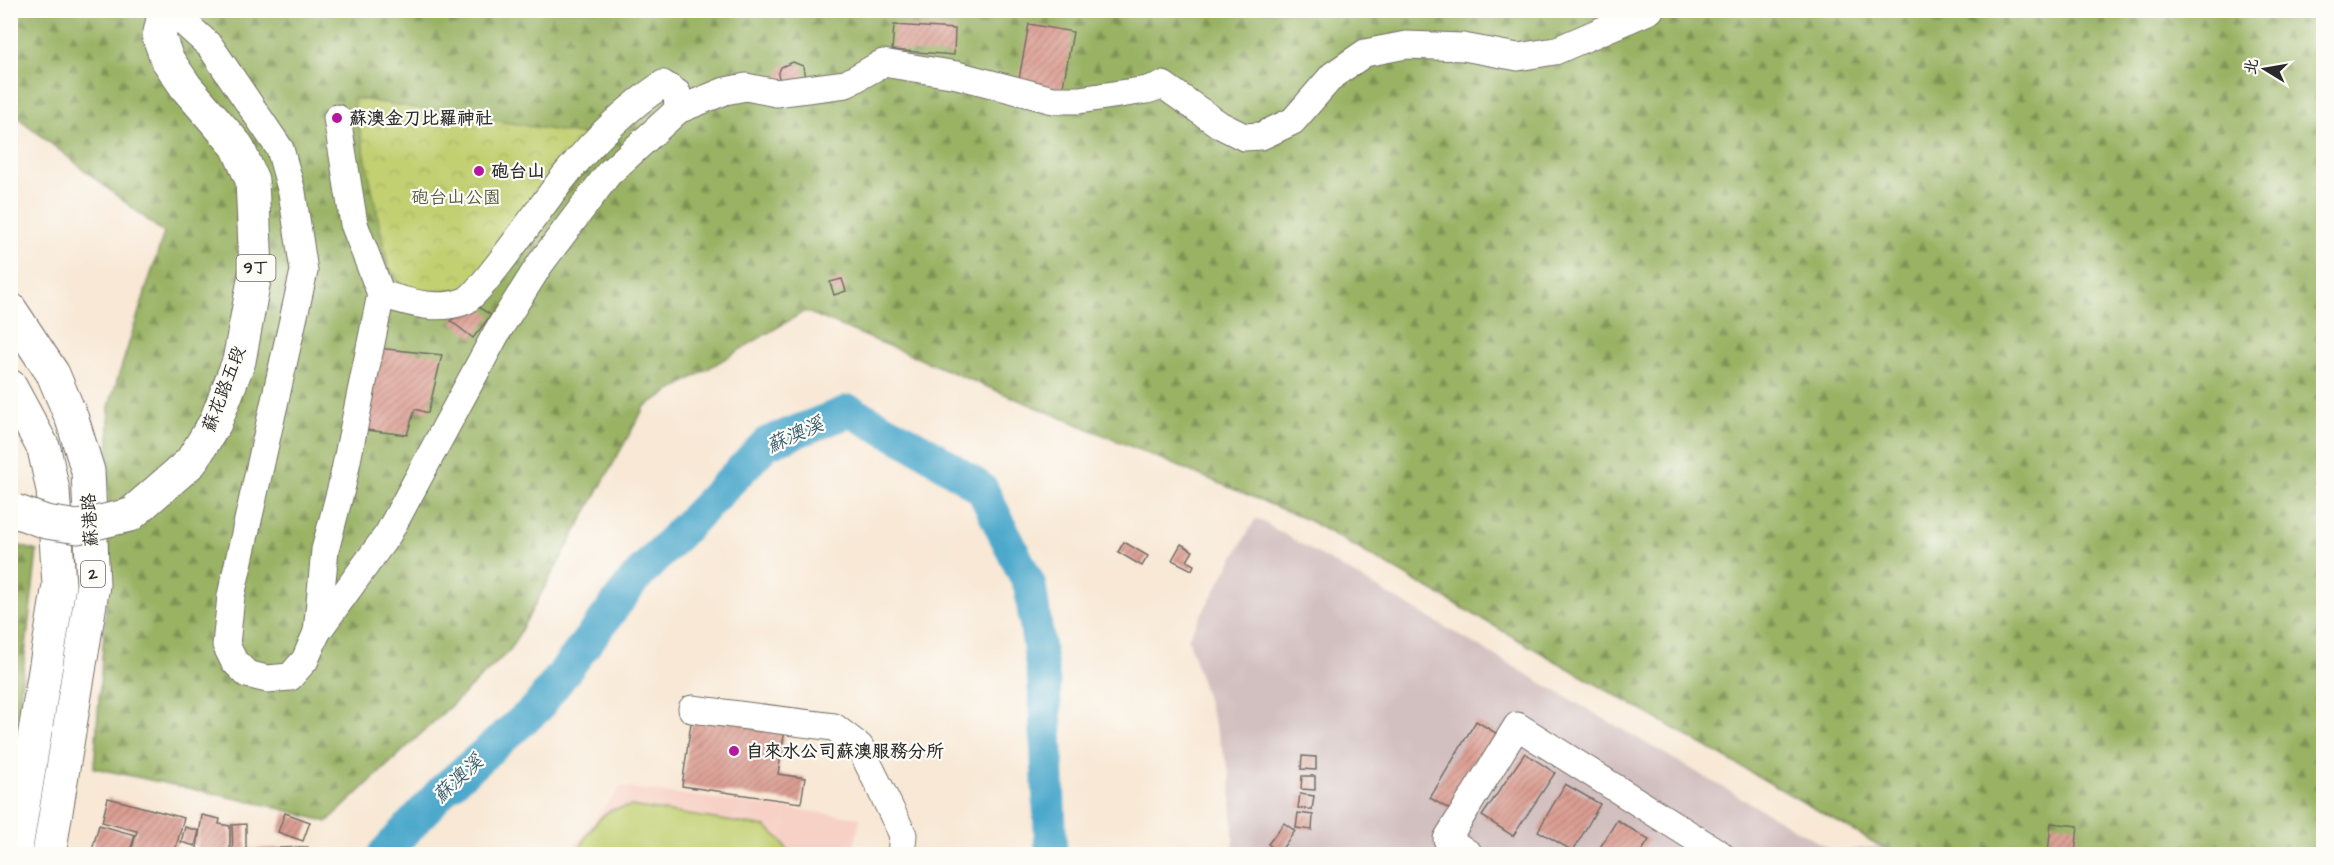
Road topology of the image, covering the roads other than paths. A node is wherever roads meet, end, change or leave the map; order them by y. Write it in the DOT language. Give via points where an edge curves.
graph roads {
  1 [pos="165,10"];
  2 [pos="170,10"];
  3 [pos="1650,10"];
  4 [pos="678,110"];
  5 [pos="337,118"];
  6 [pos="381,294"];
  7 [pos="10,309"];
  8 [pos="10,386"];
  9 [pos="13,509"];
  10 [pos="317,632"];
  11 [pos="692,709"];
  12 [pos="15,855"];
  13 [pos="49,855"];
  14 [pos="901,855"];
  15 [pos="1469,855"];
  16 [pos="1720,855"];
  1 -- 9 [label="main road, 蘇花路五段 / 9丁, bridge" via="159,37 167,59 237,146 252,180 256,268 239,360 215,423 190,462 130,514 78,526 46,522"];
  2 -- 10 [label="lane" via="210,46 280,149 292,192 304,271 231,596 226,645 247,674 267,679 290,677 305,660"];
  3 -- 4 [label="lane" via="1555,51 1518,57 1463,47 1406,45 1365,53 1333,75 1293,121 1261,136 1244,137 1163,85 1079,100 1053,100 957,75 883,63 846,84 776,93 746,87"];
  4 -- 6 [label="lane" via="677,93 663,84 616,121 567,172 468,300 438,307"];
  4 -- 10 [label="lane" via="608,174 540,264 497,332 388,534"];
  5 -- 6 [label="lane" via="354,224"];
  6 -- 10 [label="lane" via="326,550"];
  7 -- 13 [label="main road, 蘇港路 / 2" via="53,374 88,471 93,585"];
  8 -- 12 [label="main road, 蘇港路 / 2" via="44,449 53,489 59,585"];
  11 -- 14 [label="lane" via="834,727 860,747 903,835"];
  15 -- 16 [label="lane" via="1447,839 1518,726"];
}
